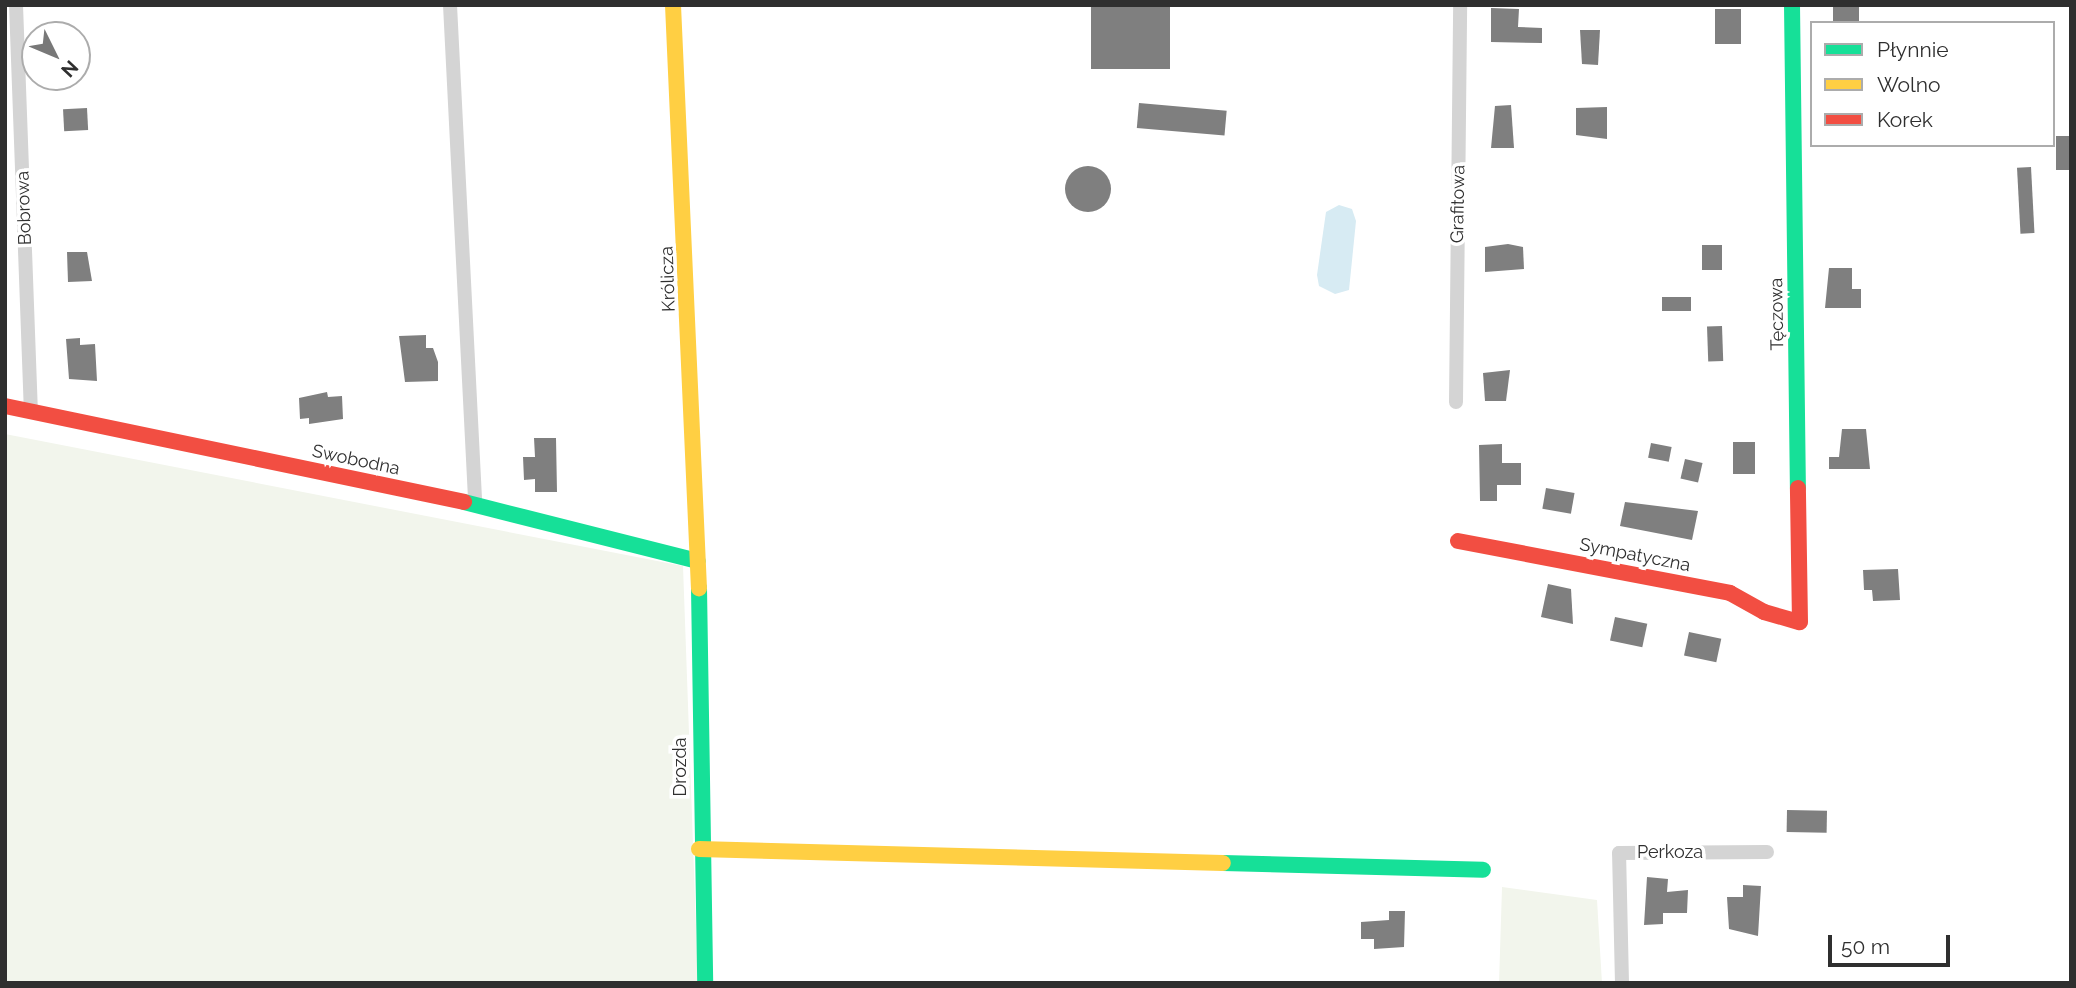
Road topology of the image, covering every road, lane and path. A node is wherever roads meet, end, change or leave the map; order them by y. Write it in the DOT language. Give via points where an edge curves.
graph roads {
  1 [pos="16,5"];
  2 [pos="450,5"];
  3 [pos="673,5"];
  4 [pos="1460,5"];
  5 [pos="1792,5"];
  6 [pos="1456,402"];
  7 [pos="5,406"];
  8 [pos="31,411"];
  9 [pos="475,504"];
  10 [pos="1458,541"];
  11 [pos="698,556"];
  12 [pos="1800,622"];
  13 [pos="699,849"];
  14 [pos="1767,852"];
  15 [pos="1483,870"];
  16 [pos="705,983"];
  17 [pos="1622,983"];
  1 -- 8 [label="street, Bobrowa"];
  2 -- 9 [label="street"];
  3 -- 11 [label="street, Królicza"];
  4 -- 6 [label="street, Grafitowa"];
  5 -- 12 [label="street, Tęczowa"];
  7 -- 8 [label="street, Swobodna"];
  8 -- 9 [label="street, Swobodna"];
  9 -- 11 [label="street, Swobodna"];
  10 -- 12 [label="street, Sympatyczna" via="1730,593 1763,612"];
  11 -- 13 [label="street, Drozda"];
  13 -- 15 [label="street"];
  13 -- 16 [label="street, Drozda"];
  14 -- 17 [label="street, Perkoza" via="1619,853"];
}
